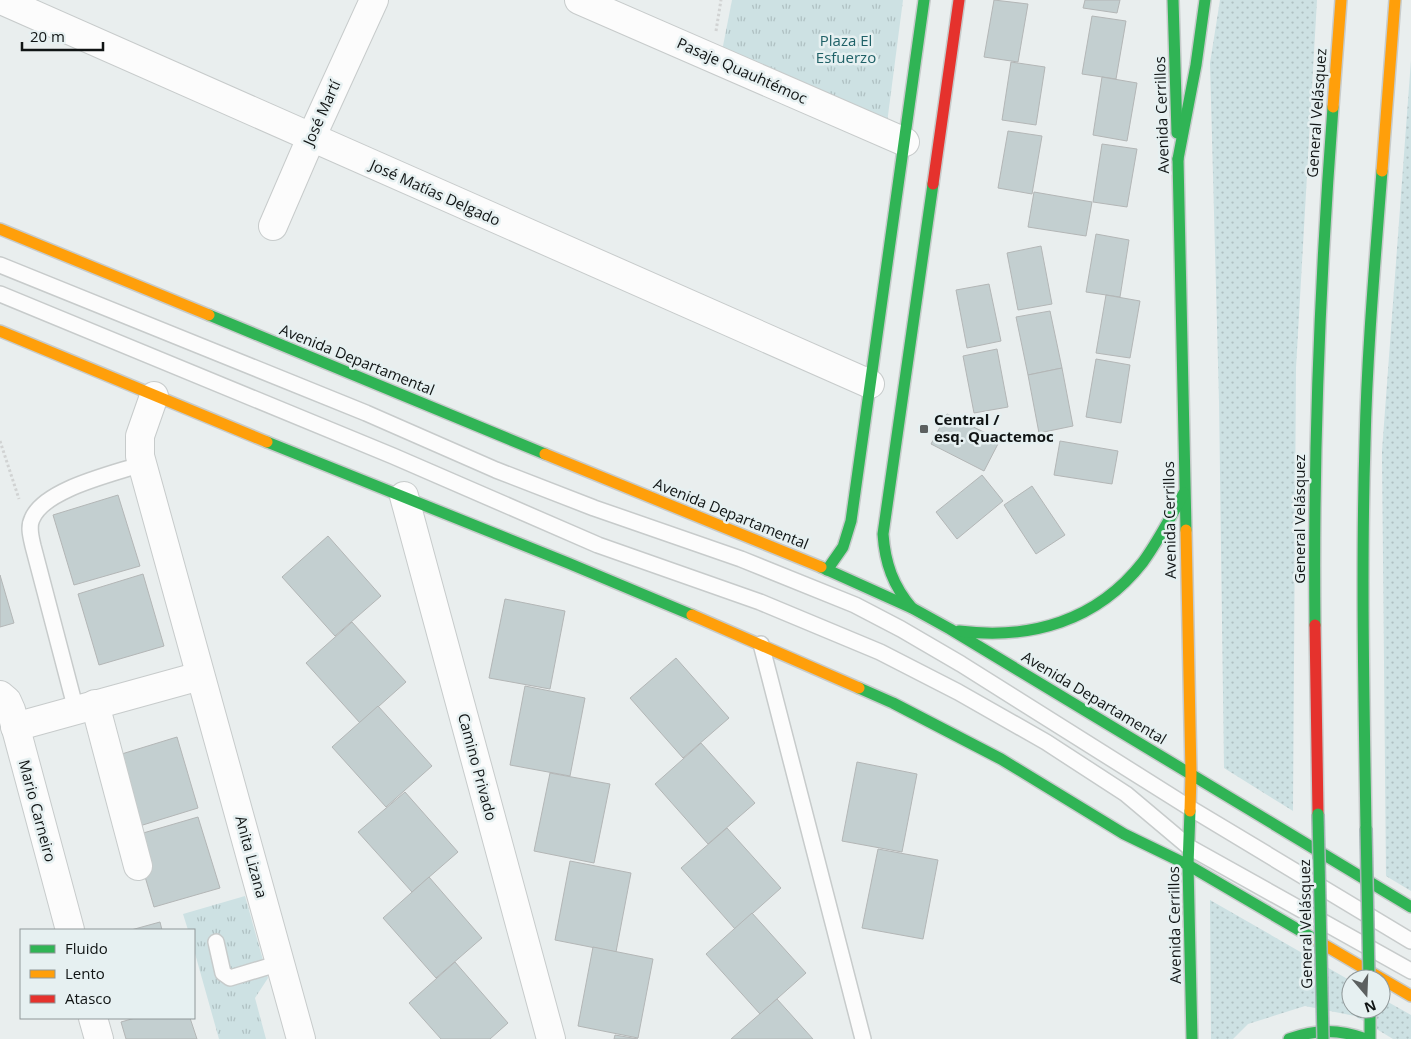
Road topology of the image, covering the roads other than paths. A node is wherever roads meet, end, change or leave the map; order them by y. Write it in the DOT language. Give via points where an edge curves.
graph roads {
  1 [pos="1,0"];
  2 [pos="374,0"];
  3 [pos="579,0"];
  4 [pos="924,0"];
  5 [pos="959,0"];
  6 [pos="1173,0"];
  7 [pos="1204,0"];
  8 [pos="1341,0"];
  9 [pos="1396,0"];
  10 [pos="48,10"];
  11 [pos="311,138"];
  12 [pos="904,142"];
  13 [pos="1178,159"];
  14 [pos="273,226"];
  15 [pos="0,229"];
  16 [pos="0,265"];
  17 [pos="0,294"];
  18 [pos="0,331"];
  19 [pos="870,384"];
  20 [pos="154,396"];
  21 [pos="142,464"];
  22 [pos="1184,492"];
  23 [pos="404,496"];
  24 [pos="828,570"];
  25 [pos="912,608"];
  26 [pos="950,629"];
  27 [pos="761,644"];
  28 [pos="200,676"];
  29 [pos="0,695"];
  30 [pos="86,707"];
  31 [pos="15,727"];
  32 [pos="1191,773"];
  33 [pos="1190,808"];
  34 [pos="1189,847"];
  35 [pos="1188,865"];
  36 [pos="138,866"];
  37 [pos="1411,907"];
  38 [pos="70,929"];
  39 [pos="1411,941"];
  40 [pos="216,942"];
  41 [pos="280,963"];
  42 [pos="1369,969"];
  43 [pos="1411,971"];
  44 [pos="1411,996"];
  45 [pos="93,1019"];
  46 [pos="1370,1019"];
  47 [pos="99,1039"];
  48 [pos="301,1039"];
  49 [pos="551,1039"];
  50 [pos="863,1039"];
  51 [pos="1192,1039"];
  52 [pos="1288,1039"];
  53 [pos="1323,1039"];
  54 [pos="1366,1039"];
  55 [pos="1370,1039"];
  1 -- 10 [label="street, José Matías Delgado"];
  2 -- 11 [label="street, José Martí"];
  3 -- 12 [label="street, Pasaje Quauhtémoc"];
  4 -- 12 [label="main road"];
  5 -- 25 [label="main road" via="883,534 888,571 902,598"];
  6 -- 13 [label="main road, Avenida Cerrillos"];
  7 -- 13 [label="main road" via="1196,65"];
  8 -- 53 [label="main road, General Velásquez, bridge" via="1321,285 1314,531"];
  9 -- 42 [label="main road, bridge" via="1378,212 1365,438 1363,587"];
  10 -- 11 [label="street, José Matías Delgado"];
  11 -- 14 [label="street, José Martí"];
  11 -- 19 [label="street, José Matías Delgado"];
  12 -- 19 [label="main road"];
  13 -- 22 [label="main road, Avenida Cerrillos"];
  15 -- 24 [label="main road, Avenida Departamental"];
  16 -- 33 [label="lane" via="366,413 496,470 594,508 741,558 855,605 960,664"];
  17 -- 34 [label="lane" via="393,456 598,545 760,602 880,652 1046,742 1126,794"];
  18 -- 20 [label="main road"];
  19 -- 24 [label="main road" via="851,521 843,546"];
  20 -- 21 [label="street, Anita Lizana" via="140,436"];
  20 -- 23 [label="main road"];
  21 -- 28 [label="street, Anita Lizana"];
  21 -- 30 [label="lane" via="66,490 50,498 32,518 30,530"];
  22 -- 26 [label="main road" via="1161,535 1136,570 1115,591 1084,612 1057,624 1020,634 980,634"];
  22 -- 32 [label="main road, Avenida Cerrillos"];
  23 -- 27 [label="main road"];
  23 -- 49 [label="street, Camino Privado"];
  24 -- 25 [label="main road, Avenida Departamental"];
  25 -- 26 [label="main road, Avenida Departamental"];
  26 -- 32 [label="main road, Avenida Departamental"];
  27 -- 35 [label="main road" via="944,729 1001,759 1124,834"];
  27 -- 50 [label="lane"];
  28 -- 30 [label="street"];
  28 -- 41 [label="street, Anita Lizana"];
  29 -- 31 [label="street, Mario Carneiro" via="7,701"];
  30 -- 31 [label="street"];
  30 -- 36 [label="street"];
  31 -- 38 [label="street, Mario Carneiro"];
  32 -- 33 [label="main road, Avenida Cerrillos"];
  32 -- 37 [label="main road, Avenida Departamental"];
  33 -- 34 [label="main road, Avenida Cerrillos"];
  33 -- 39 [label="lane"];
  34 -- 35 [label="main road, Avenida Cerrillos"];
  34 -- 43 [label="lane"];
  35 -- 44 [label="main road"];
  35 -- 51 [label="main road, Avenida Cerrillos"];
  40 -- 41 [label="lane" via="223,973 230,978"];
  41 -- 48 [label="street, Anita Lizana"];
  45 -- 47 [label="street"];
  46 -- 55 [label="main road"];
  52 -- 54 [label="main road" via="1332,1029"];
}
